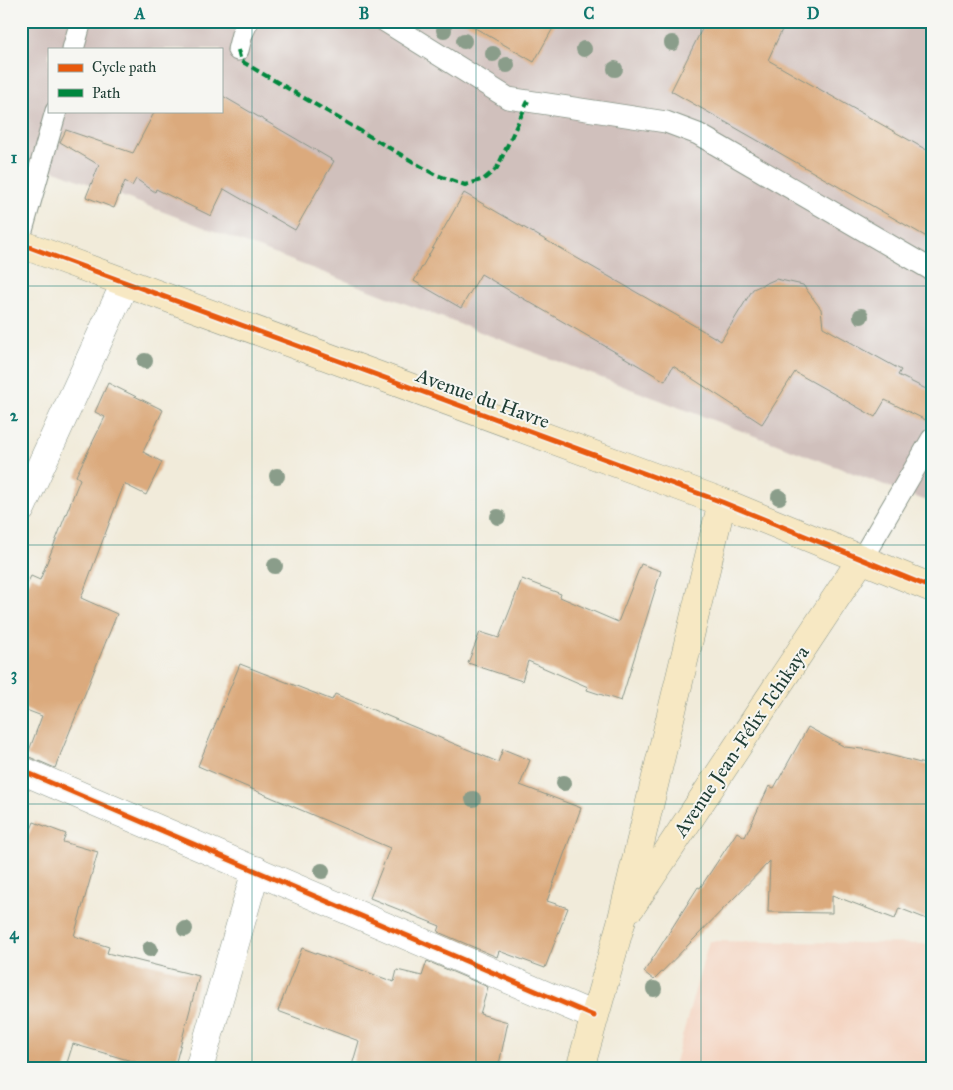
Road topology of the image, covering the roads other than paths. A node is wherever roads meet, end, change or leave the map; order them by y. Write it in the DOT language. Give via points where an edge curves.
graph roads {
  1 [pos="81,21"];
  2 [pos="248,21"];
  3 [pos="385,21"];
  4 [pos="73,48"];
  5 [pos="238,50"];
  6 [pos="56,112"];
  7 [pos="21,234"];
  8 [pos="21,244"];
  9 [pos="932,270"];
  10 [pos="125,283"];
  11 [pos="932,438"];
  12 [pos="722,502"];
  13 [pos="21,509"];
  14 [pos="862,560"];
  15 [pos="932,588"];
  16 [pos="21,770"];
  17 [pos="256,870"];
  18 [pos="621,923"];
  19 [pos="594,1016"];
  20 [pos="199,1069"];
  21 [pos="580,1069"];
  1 -- 4 [label="lane"];
  2 -- 5 [label="lane"];
  3 -- 9 [label="lane" via="508,98 666,122 698,134"];
  6 -- 7 [label="lane"];
  8 -- 10 [label="street, Avenue du Havre"];
  10 -- 12 [label="street, Avenue du Havre"];
  10 -- 13 [label="street"];
  11 -- 14 [label="lane"];
  12 -- 14 [label="street, Avenue du Havre"];
  12 -- 18 [label="street, Avenue Jean-Félix Tchikaya"];
  14 -- 15 [label="street, Avenue du Havre"];
  14 -- 18 [label="street, Avenue Jean-Félix Tchikaya"];
  16 -- 17 [label="street"];
  17 -- 19 [label="street"];
  17 -- 20 [label="street"];
  18 -- 19 [label="street, Avenue Jean-Félix Tchikaya"];
  19 -- 21 [label="street, Avenue Jean-Félix Tchikaya"];
}
